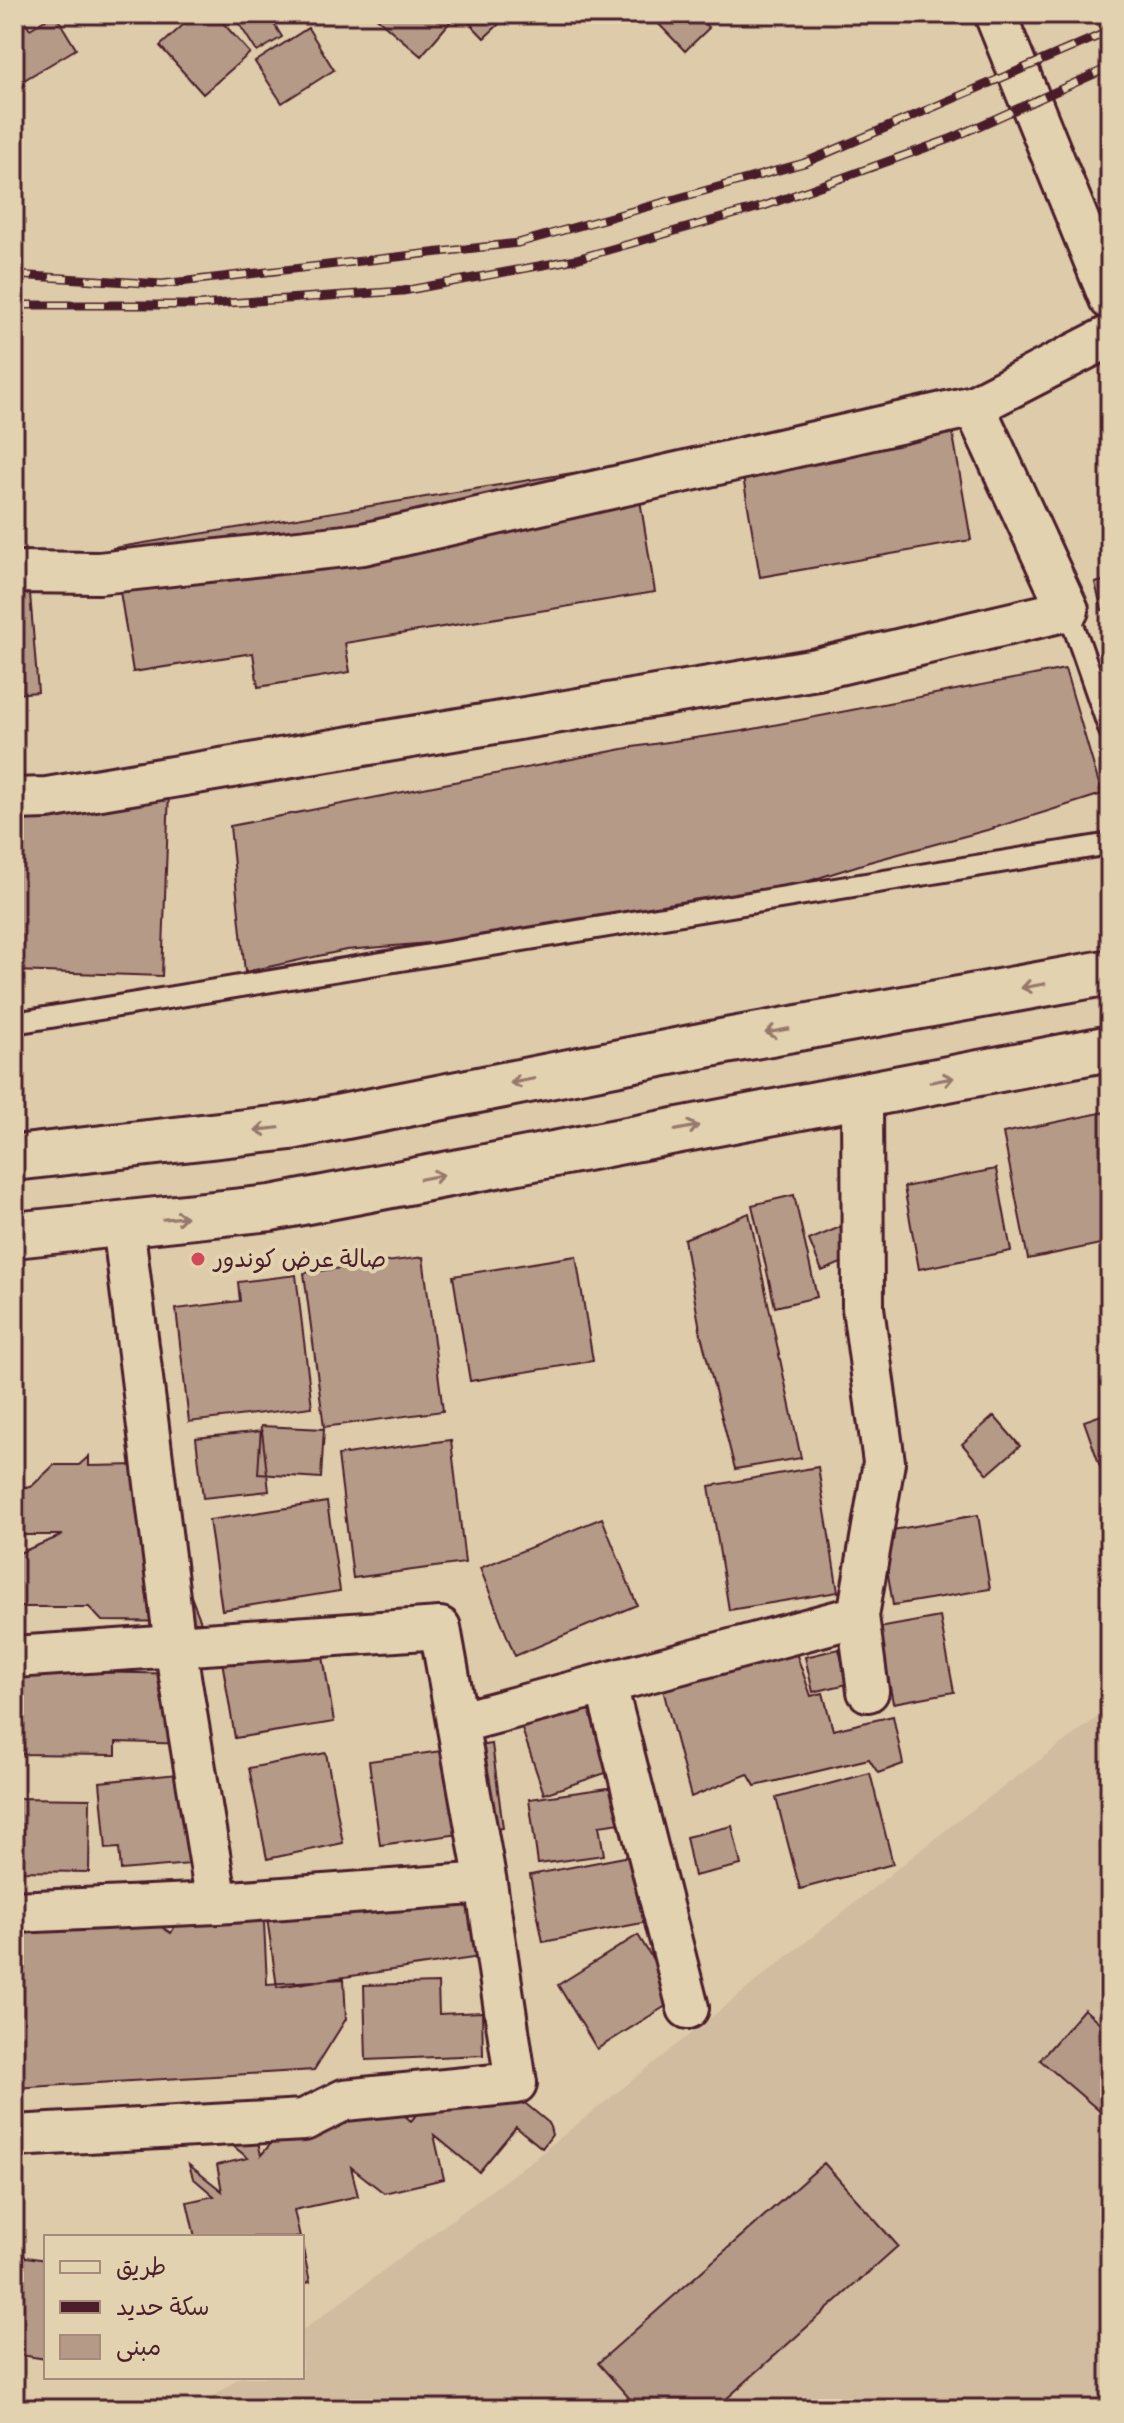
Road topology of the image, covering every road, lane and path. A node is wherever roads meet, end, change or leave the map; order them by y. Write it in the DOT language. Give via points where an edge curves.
graph roads {
  1 [pos="995,14"];
  2 [pos="1110,299"];
  3 [pos="1110,336"];
  4 [pos="974,406"];
  5 [pos="14,572"];
  6 [pos="1068,610"];
  7 [pos="1110,731"];
  8 [pos="14,799"];
  9 [pos="1110,844"];
  10 [pos="1110,972"];
  11 [pos="14,1023"];
  12 [pos="1110,1048"];
  13 [pos="862,1095"];
  14 [pos="14,1158"];
  15 [pos="123,1224"];
  16 [pos="14,1235"];
  17 [pos="858,1616"];
  18 [pos="175,1646"];
  19 [pos="14,1657"];
  20 [pos="606,1685"];
  21 [pos="868,1691"];
  22 [pos="457,1723"];
  23 [pos="486,1883"];
  24 [pos="217,1903"];
  25 [pos="14,1912"];
  26 [pos="688,2008"];
  27 [pos="14,2136"];
  1 -- 2 [label="street"];
  3 -- 4 [label="street"];
  4 -- 5 [label="street" via="363,544 99,573"];
  4 -- 6 [label="street"];
  6 -- 7 [label="lane"];
  6 -- 8 [label="street" via="817,669 47,798"];
  9 -- 11 [label="lane"];
  10 -- 14 [label="highway, one-way" via="291,1127"];
  13 -- 12 [label="highway, one-way"];
  15 -- 13 [label="highway, one-way" via="271,1208"];
  13 -- 17 [label="street" via="863,1308 884,1462"];
  15 -- 16 [label="highway"];
  15 -- 18 [label="street"];
  17 -- 20 [label="street"];
  17 -- 21 [label="street"];
  18 -- 19 [label="street"];
  18 -- 22 [label="street" via="440,1628"];
  18 -- 24 [label="street"];
  20 -- 22 [label="street"];
  20 -- 26 [label="street"];
  22 -- 23 [label="street"];
  23 -- 24 [label="street"];
  23 -- 27 [label="street" via="516,2083 344,2100 304,2120"];
  24 -- 25 [label="street"];
}
